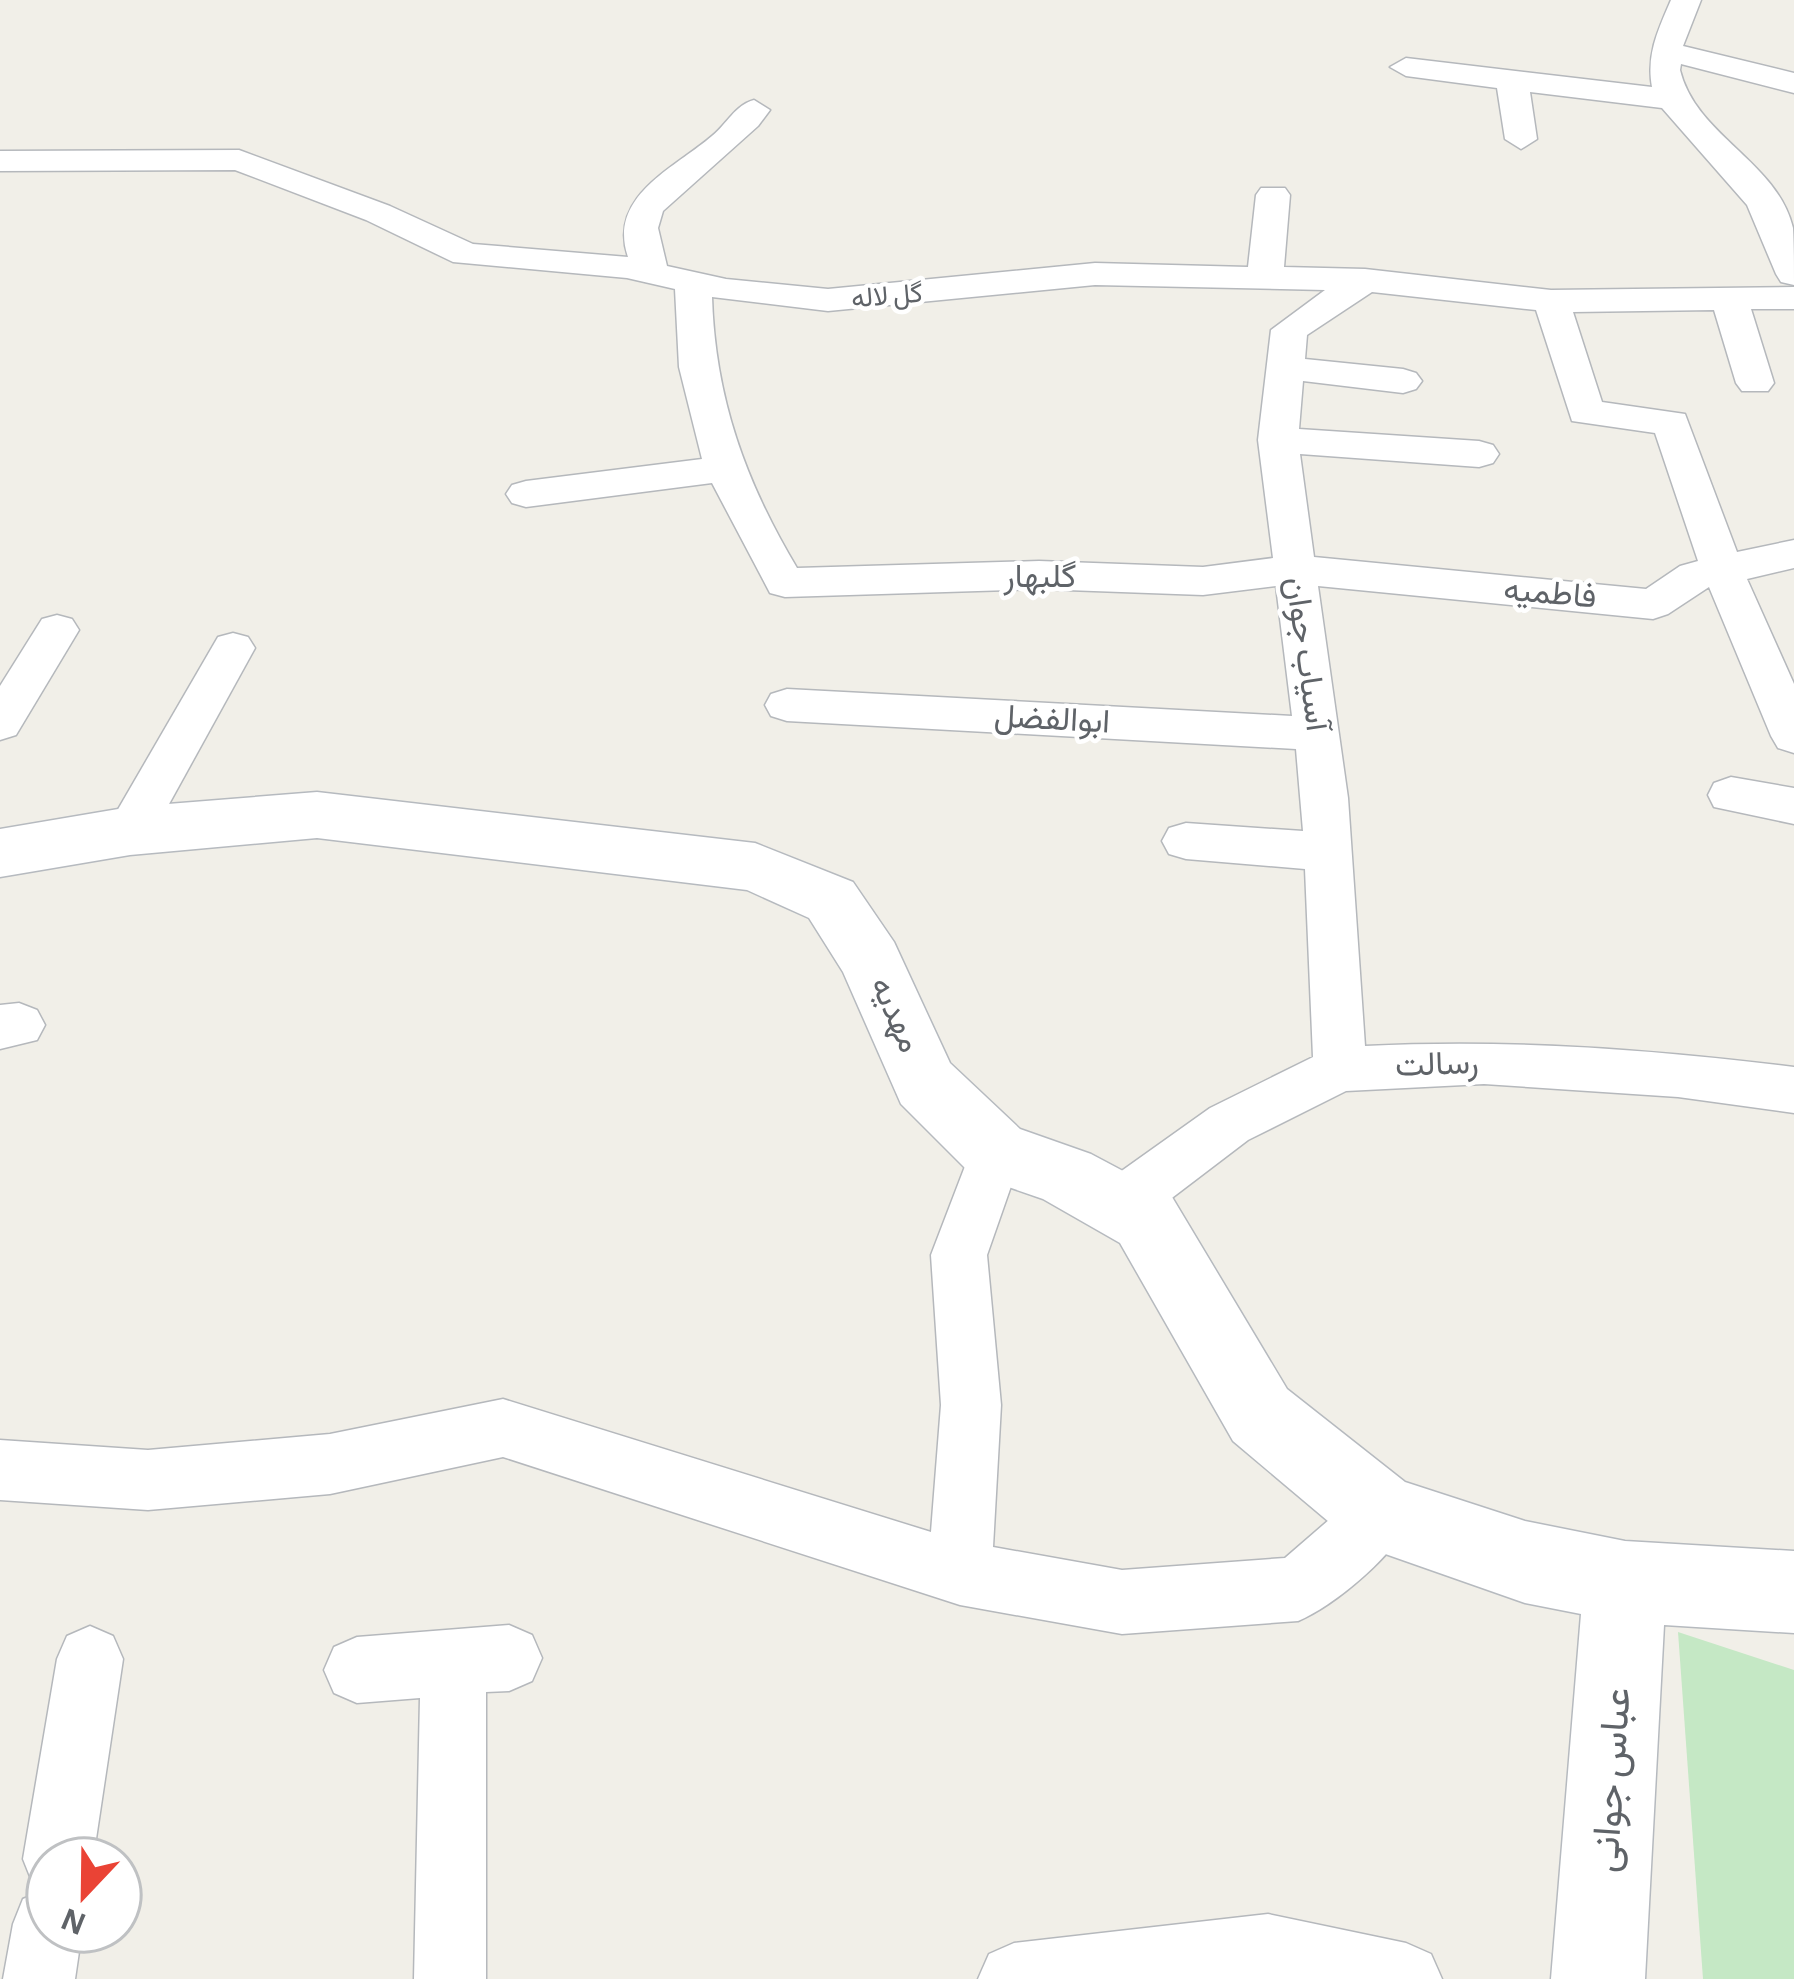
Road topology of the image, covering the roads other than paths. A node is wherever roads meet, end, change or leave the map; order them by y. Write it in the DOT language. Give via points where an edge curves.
graph roads {
  1 [pos="1675,2"];
  2 [pos="1667,51"];
  3 [pos="1406,67"];
  4 [pos="1512,80"];
  5 [pos="1794,83"];
  6 [pos="1669,99"];
  7 [pos="754,110"];
  8 [pos="1521,139"];
  9 [pos="0,161"];
  10 [pos="1274,195"];
  11 [pos="652,273"];
  12 [pos="1794,274"];
  13 [pos="1265,278"];
  14 [pos="1365,280"];
  15 [pos="693,283"];
  16 [pos="1729,298"];
  17 [pos="1794,298"];
  18 [pos="1551,301"];
  19 [pos="1286,368"];
  20 [pos="1402,381"];
  21 [pos="1755,383"];
  22 [pos="1278,440"];
  23 [pos="1479,454"];
  24 [pos="724,469"];
  25 [pos="526,494"];
  26 [pos="1794,554"];
  27 [pos="1295,569"];
  28 [pos="1722,569"];
  29 [pos="57,630"];
  30 [pos="233,648"];
  31 [pos="787,705"];
  32 [pos="0,723"];
  33 [pos="1317,734"];
  34 [pos="1794,736"];
  35 [pos="1732,795"];
  36 [pos="1794,806"];
  37 [pos="130,830"];
  38 [pos="1186,841"];
  39 [pos="1329,852"];
  40 [pos="0,853"];
  41 [pos="1340,1069"];
  42 [pos="1794,1090"];
  43 [pos="996,1152"];
  44 [pos="1119,1205"];
  45 [pos="0,1470"];
  46 [pos="1382,1515"];
  47 [pos="960,1574"];
  48 [pos="1625,1582"];
  49 [pos="1794,1592"];
  50 [pos="90,1659"];
  51 [pos="357,1670"];
  52 [pos="62,1835"];
  53 [pos="450,1979"];
  54 [pos="1014,1979"];
  55 [pos="1406,1979"];
  56 [pos="1598,1979"];
  1 -- 2 [label="street"];
  2 -- 5 [label="street"];
  2 -- 6 [label="street"];
  3 -- 4 [label="street"];
  4 -- 6 [label="street"];
  4 -- 8 [label="street"];
  6 -- 12 [label="street" via="1764,202"];
  7 -- 11 [label="street" via="722,145 670,178 644,214 640,248"];
  9 -- 11 [label="street, گل لاله" via="239,160 466,254"];
  10 -- 13 [label="street"];
  11 -- 15 [label="street, گل لاله"];
  13 -- 14 [label="street, گل لاله"];
  13 -- 15 [label="street, گل لاله" via="1095,274 828,300"];
  14 -- 18 [label="street, گل لاله"];
  14 -- 19 [label="street, آسیاب جوان" via="1289,330"];
  15 -- 24 [label="street" via="692,350"];
  16 -- 17 [label="street, گل لاله"];
  16 -- 18 [label="street, گل لاله"];
  16 -- 21 [label="street"];
  18 -- 28 [label="street" via="1586,412 1671,423"];
  19 -- 20 [label="street"];
  19 -- 22 [label="street, آسیاب جوان"];
  22 -- 23 [label="street"];
  22 -- 27 [label="street, آسیاب جوان"];
  24 -- 25 [label="street"];
  24 -- 27 [label="street, گلبهار" via="785,583 1039,575 1203,580"];
  26 -- 28 [label="street, فاطمیه"];
  27 -- 28 [label="street, فاطمیه" via="1653,604"];
  27 -- 33 [label="street, آسیاب جوان"];
  28 -- 34 [label="street"];
  29 -- 32 [label="street"];
  30 -- 37 [label="street"];
  31 -- 33 [label="street, ابوالفضل"];
  33 -- 39 [label="street, آسیاب جوان"];
  35 -- 36 [label="street"];
  37 -- 40 [label="street, مهدیه"];
  37 -- 43 [label="street, مهدیه" via="317,814 754,867 831,900 871,961 925,1083"];
  38 -- 39 [label="street"];
  39 -- 41 [label="street, آسیاب جوان"];
  41 -- 42 [label="street, رسالت" via="1484,1062"];
  41 -- 44 [label="street, رسالت" via="1229,1124"];
  43 -- 44 [label="street, مهدیه"];
  43 -- 47 [label="street" via="959,1255 971,1405"];
  44 -- 46 [label="street, مهدیه" via="1146,1220 1260,1415"];
  45 -- 47 [label="street" via="148,1480 330,1464 503,1428"];
  46 -- 47 [label="street" via="1298,1589 1122,1602"];
  46 -- 48 [label="street, مهدیه" via="1525,1562"];
  48 -- 49 [label="street, مهدیه"];
  48 -- 56 [label="street, عباس جوانی"];
  50 -- 52 [label="street"];
  51 -- 53 [label="street" via="481,1662"];
  54 -- 55 [label="street" via="1268,1950"];
}
